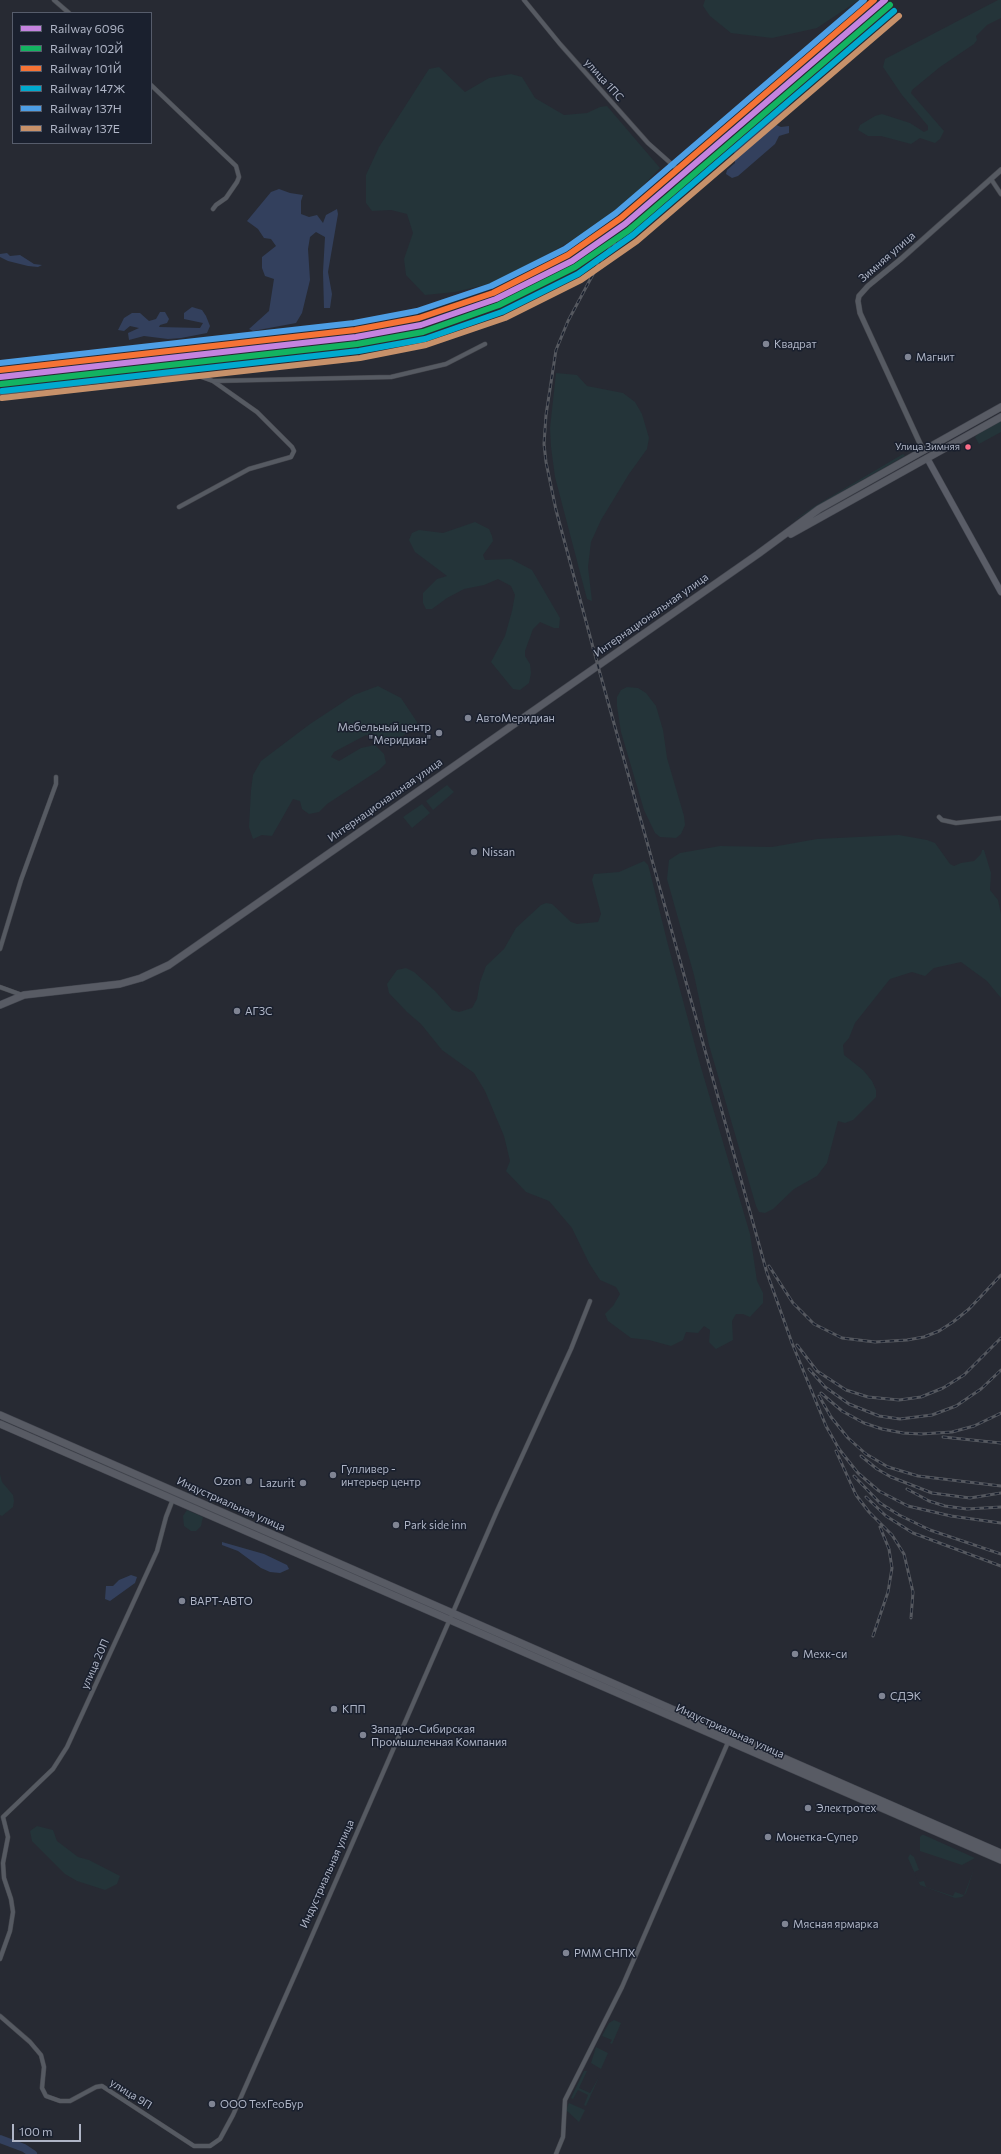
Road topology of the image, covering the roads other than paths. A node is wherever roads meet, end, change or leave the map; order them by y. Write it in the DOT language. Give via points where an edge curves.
graph roads {
  1 [pos="54,0"];
  2 [pos="524,0"];
  3 [pos="68,12"];
  4 [pos="152,86"];
  5 [pos="675,167"];
  6 [pos="1001,170"];
  7 [pos="991,179"];
  8 [pos="1001,194"];
  9 [pos="213,209"];
  10 [pos="484,344"];
  11 [pos="213,381"];
  12 [pos="0,393"];
  13 [pos="1001,408"];
  14 [pos="1001,417"];
  15 [pos="923,450"];
  16 [pos="927,458"];
  17 [pos="179,507"];
  18 [pos="758,554"];
  19 [pos="1001,592"];
  20 [pos="56,777"];
  21 [pos="938,817"];
  22 [pos="1001,818"];
  23 [pos="0,949"];
  24 [pos="0,987"];
  25 [pos="9,991"];
  26 [pos="24,995"];
  27 [pos="7,1002"];
  28 [pos="0,1005"];
  29 [pos="590,1301"];
  30 [pos="0,1415"];
  31 [pos="0,1424"];
  32 [pos="173,1500"];
  33 [pos="453,1613"];
  34 [pos="450,1621"];
  35 [pos="732,1734"];
  36 [pos="728,1742"];
  37 [pos="1001,1853"];
  38 [pos="1001,1860"];
  39 [pos="0,1959"];
  40 [pos="0,2016"];
  41 [pos="223,2134"];
  42 [pos="556,2154"];
  1 -- 3 [label="street"];
  2 -- 5 [label="street, улица 1ПС" via="648,143"];
  4 -- 9 [label="street" via="236,166 239,177 237,182 226,198"];
  6 -- 7 [label="street, Зимняя улица"];
  7 -- 8 [label="street"];
  7 -- 15 [label="street, Зимняя улица" via="859,296 860,313"];
  10 -- 11 [label="street" via="446,364 391,377"];
  11 -- 12 [label="street" via="199,376 167,374"];
  11 -- 17 [label="street" via="257,412 292,447 293,454 291,457 249,469"];
  13 -- 15 [label="main road, Интернациональная улица"];
  14 -- 16 [label="main road, Интернациональная улица"];
  15 -- 16 [label="main road"];
  15 -- 18 [label="main road, Интернациональная улица" via="832,501"];
  16 -- 18 [label="main road, Интернациональная улица"];
  16 -- 19 [label="main road"];
  18 -- 26 [label="main road, Интернациональная улица" via="169,965 142,978 120,984"];
  20 -- 23 [label="street" via="56,784 21,880"];
  21 -- 22 [label="street" via="956,823"];
  24 -- 25 [label="street"];
  25 -- 26 [label="street"];
  25 -- 27 [label="street" via="11,996"];
  26 -- 27 [label="main road, Интернациональная улица"];
  27 -- 28 [label="main road, Интернациональная улица"];
  29 -- 33 [label="street"];
  30 -- 33 [label="main road, Индустриальная улица"];
  31 -- 32 [label="main road, Индустриальная улица"];
  32 -- 34 [label="main road, Индустриальная улица"];
  32 -- 39 [label="street, улица 20П" via="153,1561 67,1747 49,1774 3,1817 8,1837 3,1863 4,1878 13,1912 10,1931"];
  33 -- 34 [label="street, Индустриальная улица"];
  33 -- 35 [label="main road, Индустриальная улица"];
  34 -- 36 [label="main road, Индустриальная улица"];
  34 -- 41 [label="street, Индустриальная улица"];
  35 -- 36 [label="street"];
  35 -- 37 [label="main road, Индустриальная улица"];
  36 -- 38 [label="main road, Индустриальная улица"];
  36 -- 42 [label="street" via="622,1987 565,2100 563,2137"];
  40 -- 41 [label="street, улица 9П" via="41,2055 44,2067 42,2088 46,2096 60,2101 70,2101 102,2086 194,2146 210,2146"];
}
